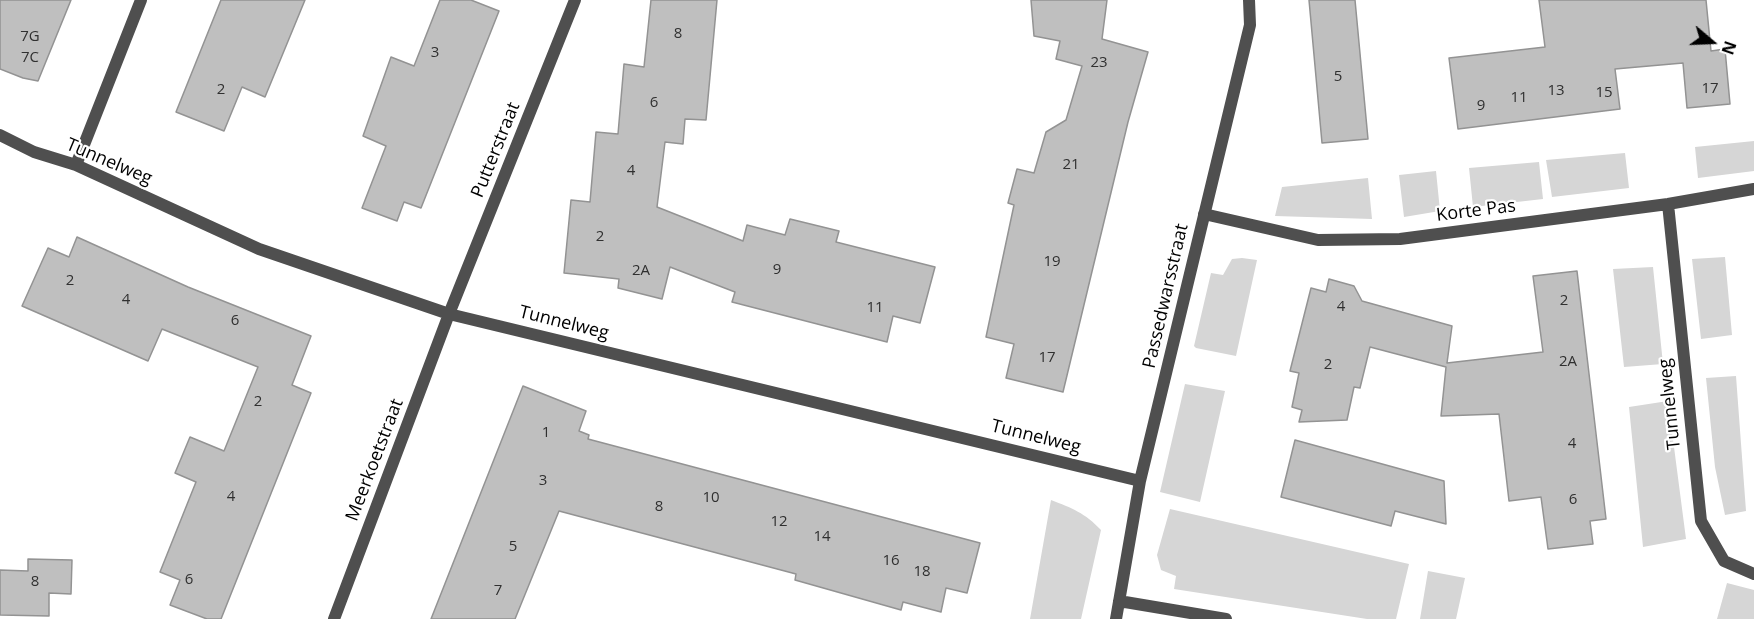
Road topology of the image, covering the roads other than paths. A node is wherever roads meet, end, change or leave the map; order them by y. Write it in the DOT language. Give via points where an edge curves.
graph roads {
  1 [pos="141,0"];
  2 [pos="575,0"];
  3 [pos="1249,0"];
  4 [pos="0,135"];
  5 [pos="76,165"];
  6 [pos="1754,189"];
  7 [pos="1668,204"];
  8 [pos="1204,214"];
  9 [pos="450,314"];
  10 [pos="1140,481"];
  11 [pos="1754,574"];
  12 [pos="1119,601"];
  13 [pos="333,619"];
  14 [pos="1116,619"];
  15 [pos="1226,619"];
  1 -- 5 [label="street"];
  2 -- 9 [label="street, Putterstraat"];
  3 -- 8 [label="street, Passedwarsstraat" via="1250,25"];
  4 -- 5 [label="street, Tunnelweg" via="34,152"];
  5 -- 9 [label="street, Tunnelweg" via="259,249"];
  6 -- 7 [label="street, Korte Pas"];
  7 -- 8 [label="street, Korte Pas" via="1400,239 1318,240"];
  7 -- 11 [label="street, Tunnelweg" via="1701,521 1724,561"];
  8 -- 10 [label="street, Passedwarsstraat"];
  9 -- 10 [label="street, Tunnelweg"];
  9 -- 13 [label="street, Meerkoetstraat"];
  10 -- 12 [label="street, Passedwarsstraat"];
  12 -- 14 [label="street, Passedwarsstraat"];
  12 -- 15 [label="street"];
}
